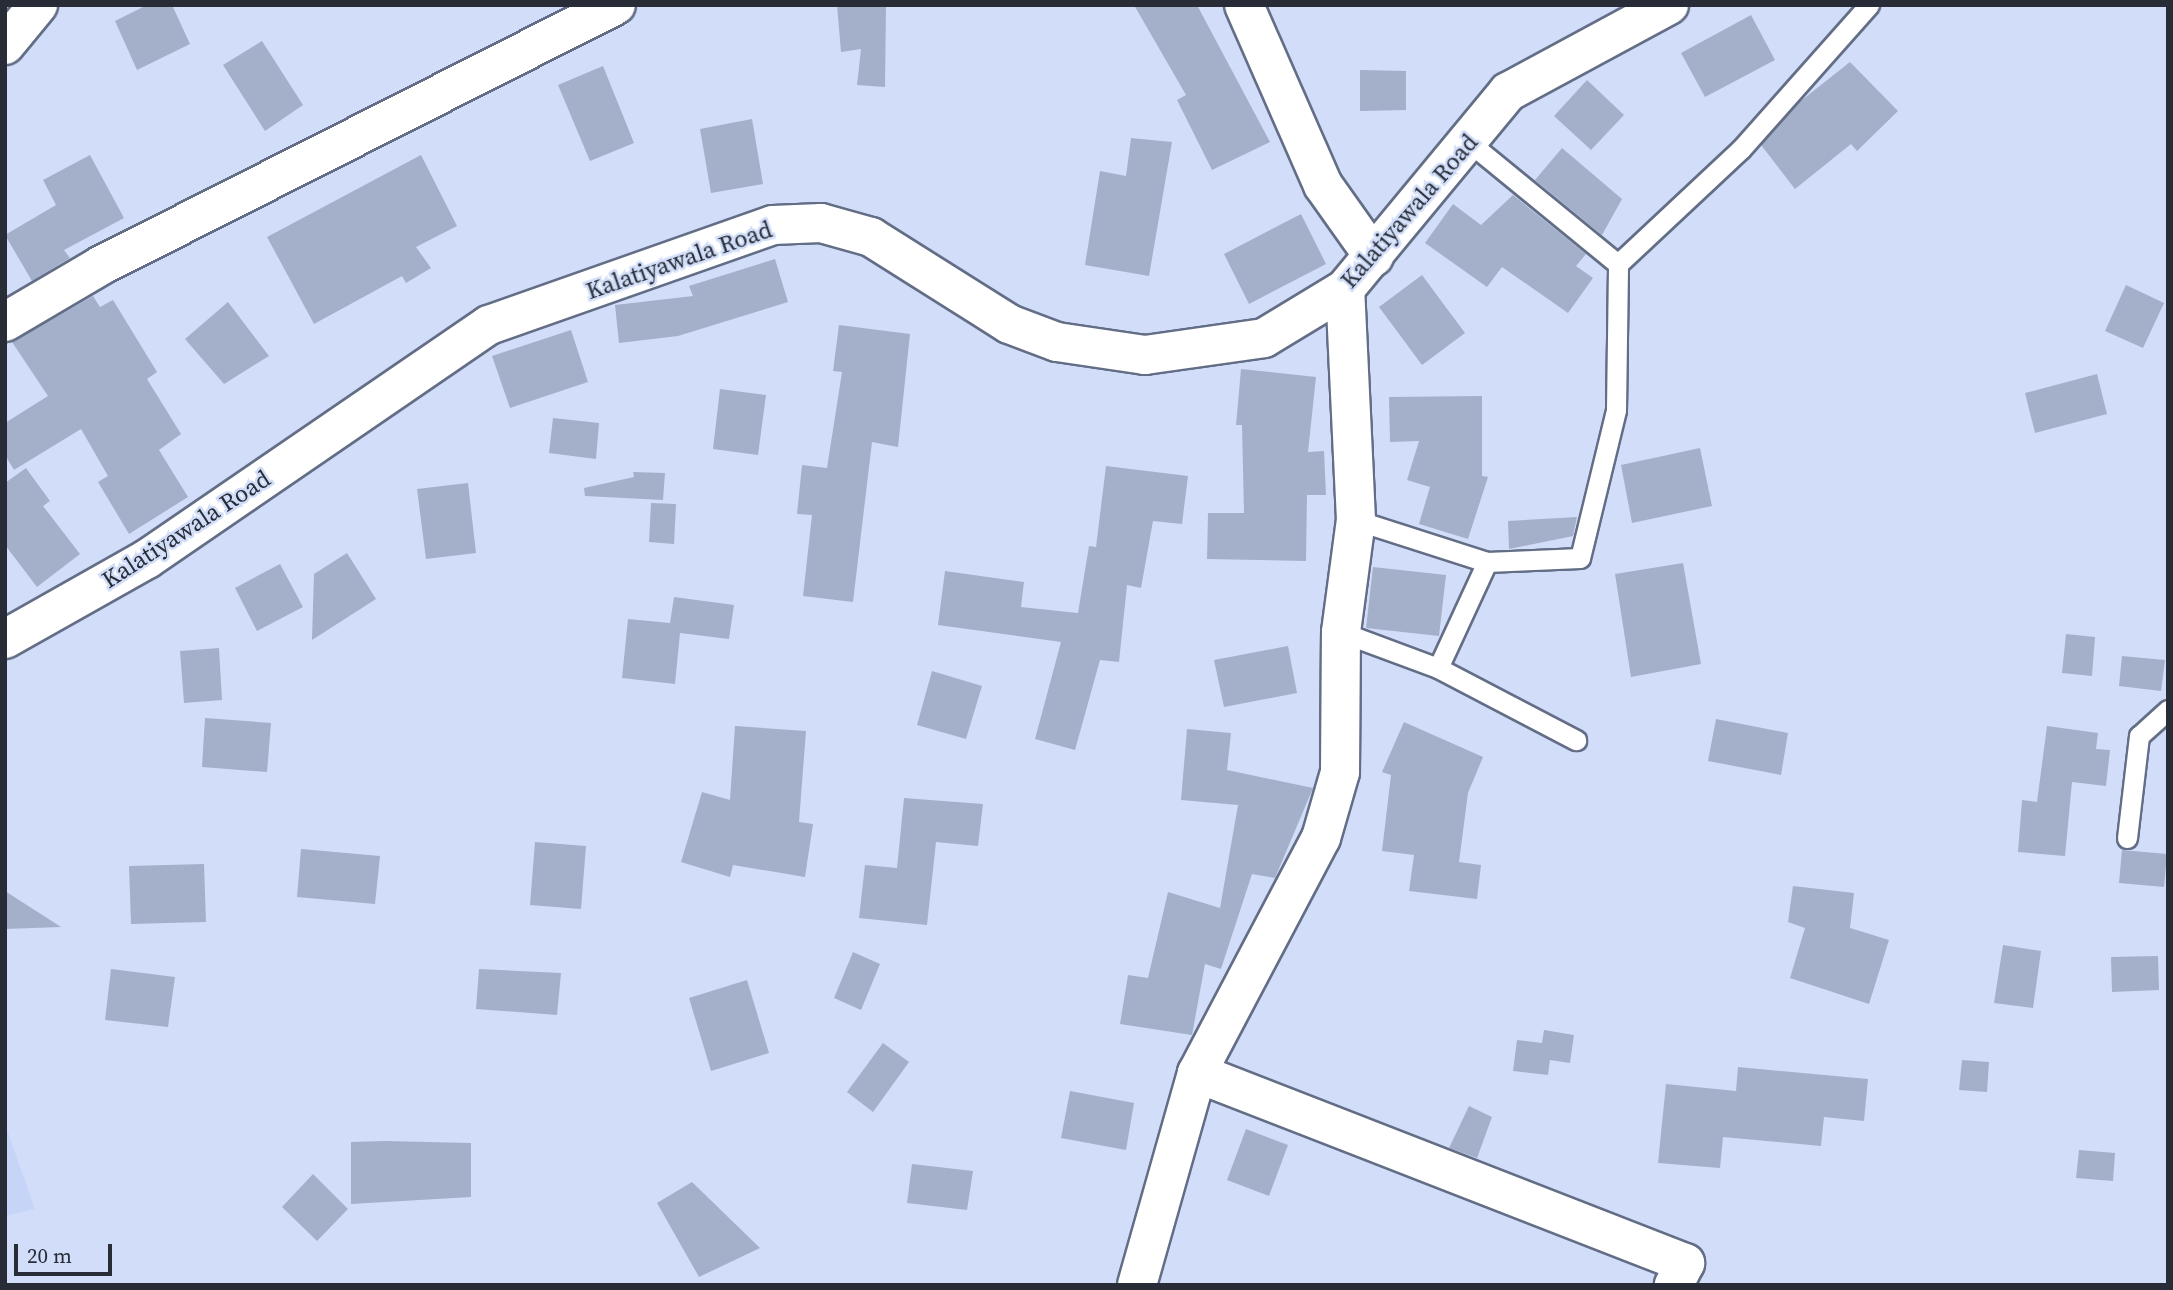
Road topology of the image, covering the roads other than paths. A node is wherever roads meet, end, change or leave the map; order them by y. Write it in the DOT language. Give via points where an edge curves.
graph roads {
  1 [pos="38,5"];
  2 [pos="616,5"];
  3 [pos="1244,5"];
  4 [pos="1669,5"];
  5 [pos="1869,5"];
  6 [pos="5,46"];
  7 [pos="1470,143"];
  8 [pos="1374,257"];
  9 [pos="1618,264"];
  10 [pos="1345,289"];
  11 [pos="5,322"];
  12 [pos="1356,520"];
  13 [pos="1488,562"];
  14 [pos="1341,632"];
  15 [pos="5,639"];
  16 [pos="1438,668"];
  17 [pos="2168,710"];
  18 [pos="1576,740"];
  19 [pos="2127,838"];
  20 [pos="1197,1073"];
  21 [pos="1137,1285"];
  22 [pos="1674,1285"];
  1 -- 6 [label="street"];
  2 -- 11 [label="street" via="100,266"];
  3 -- 8 [label="street" via="1323,185"];
  4 -- 7 [label="street, Kalatiyawala Road" via="1508,92"];
  5 -- 9 [label="lane" via="1741,149"];
  7 -- 8 [label="street, Kalatiyawala Road"];
  7 -- 9 [label="lane"];
  8 -- 10 [label="street, Kalatiyawala Road"];
  9 -- 13 [label="lane" via="1616,410 1580,558"];
  10 -- 12 [label="street"];
  10 -- 15 [label="street, Kalatiyawala Road" via="1264,338 1145,355 1056,342 1009,324 871,237 821,223 773,225 489,325 147,559"];
  12 -- 13 [label="lane"];
  12 -- 14 [label="street"];
  13 -- 16 [label="lane"];
  14 -- 16 [label="lane"];
  14 -- 20 [label="street" via="1340,772 1321,838"];
  16 -- 18 [label="lane"];
  17 -- 19 [label="lane" via="2139,736"];
  20 -- 21 [label="street"];
  20 -- 22 [label="street" via="1685,1263"];
}
